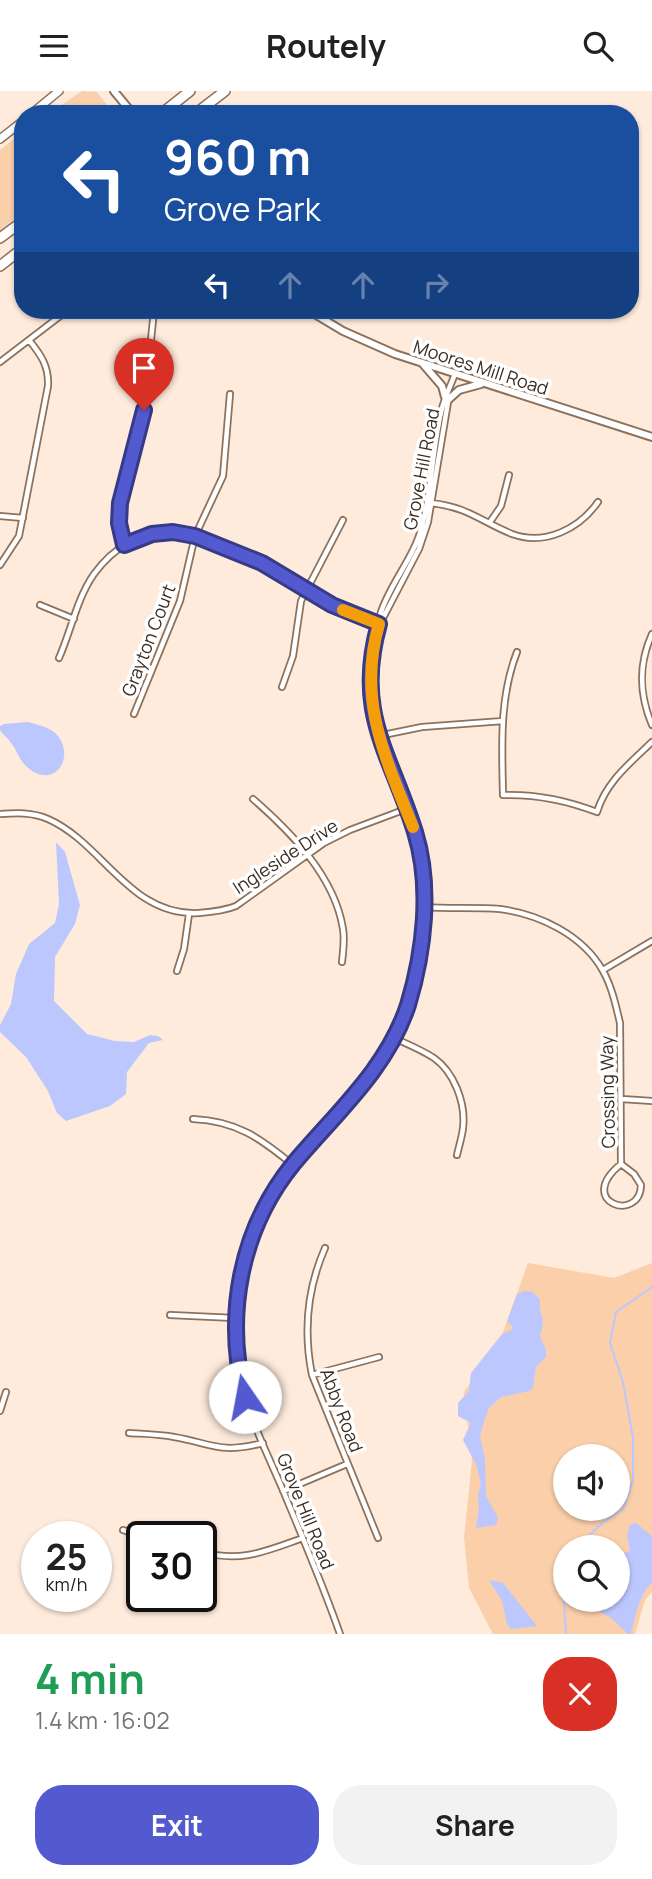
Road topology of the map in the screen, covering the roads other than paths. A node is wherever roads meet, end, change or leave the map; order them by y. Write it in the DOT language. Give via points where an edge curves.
graph roads {
  1 [pos="59,91"];
  2 [pos="190,91"];
  3 [pos="225,91"];
  4 [pos="42,105"];
  5 [pos="172,105"];
  6 [pos="207,105"];
  7 [pos="14,128"];
  8 [pos="0,139"];
  9 [pos="14,255"];
  10 [pos="0,266"];
  11 [pos="56,319"];
  12 [pos="153,319"];
  13 [pos="324,319"];
  14 [pos="29,340"];
  15 [pos="0,362"];
  16 [pos="421,363"];
  17 [pos="455,374"];
  18 [pos="484,383"];
  19 [pos="230,394"];
  20 [pos="447,396"];
  21 [pos="652,437"];
  22 [pos="509,475"];
  23 [pos="598,502"];
  24 [pos="428,503"];
  25 [pos="0,516"];
  26 [pos="23,518"];
  27 [pos="343,520"];
  28 [pos="490,522"];
  29 [pos="195,536"];
  30 [pos="124,545"];
  31 [pos="0,565"];
  32 [pos="305,589"];
  33 [pos="40,605"];
  34 [pos="75,619"];
  35 [pos="379,624"];
  36 [pos="652,633"];
  37 [pos="517,652"];
  38 [pos="59,658"];
  39 [pos="282,687"];
  40 [pos="134,714"];
  41 [pos="503,721"];
  42 [pos="652,725"];
  43 [pos="378,736"];
  44 [pos="652,742"];
  45 [pos="253,799"];
  46 [pos="406,809"];
  47 [pos="0,814"];
  48 [pos="306,856"];
  49 [pos="424,907"];
  50 [pos="189,914"];
  51 [pos="652,941"];
  52 [pos="342,962"];
  53 [pos="603,970"];
  54 [pos="177,971"];
  55 [pos="394,1038"];
  56 [pos="622,1099"];
  57 [pos="652,1101"];
  58 [pos="193,1119"];
  59 [pos="457,1155"];
  60 [pos="621,1164"];
  61 [pos="293,1165"];
  62 [pos="325,1248"];
  63 [pos="170,1315"];
  64 [pos="235,1318"];
  65 [pos="379,1357"];
  66 [pos="312,1374"];
  67 [pos="6,1392"];
  68 [pos="0,1411"];
  69 [pos="129,1433"];
  70 [pos="263,1443"];
  71 [pos="347,1464"];
  72 [pos="283,1491"];
  73 [pos="123,1530"];
  74 [pos="126,1531"];
  75 [pos="303,1538"];
  76 [pos="378,1538"];
  77 [pos="217,1556"];
  78 [pos="340,1634"];
  1 -- 4 [label="main road"];
  2 -- 5 [label="highway"];
  3 -- 6 [label="highway"];
  7 -- 8 [label="main road"];
  9 -- 10 [label="highway"];
  11 -- 14 [label="street"];
  12 -- 30 [label="street" via="144,410 120,503"];
  13 -- 16 [label="street, Moores Mill Road" via="362,341"];
  14 -- 15 [label="street"];
  14 -- 26 [label="street" via="44,359 48,386"];
  16 -- 17 [label="street, Moores Mill Road"];
  16 -- 20 [label="street"];
  17 -- 18 [label="street, Moores Mill Road"];
  17 -- 20 [label="street, Grove Hill Road"];
  18 -- 20 [label="street"];
  18 -- 21 [label="street, Moores Mill Road"];
  19 -- 29 [label="street, Grayton Court" via="223,476"];
  20 -- 24 [label="street, Grove Hill Road"];
  22 -- 28 [label="street"];
  23 -- 28 [label="street" via="574,526 546,537 517,535"];
  24 -- 28 [label="street" via="464,510"];
  24 -- 35 [label="street, Grove Hill Road" via="417,542"];
  25 -- 26 [label="street"];
  26 -- 31 [label="street" via="19,536"];
  27 -- 32 [label="street"];
  29 -- 30 [label="street" via="152,534"];
  29 -- 32 [label="street" via="262,563"];
  29 -- 40 [label="street, Grayton Court" via="180,601"];
  30 -- 34 [label="street" via="93,576"];
  32 -- 35 [label="street"];
  32 -- 39 [label="street" via="293,656"];
  33 -- 34 [label="street"];
  34 -- 38 [label="street"];
  35 -- 43 [label="street, Grove Hill Road" via="370,689"];
  36 -- 42 [label="street" via="641,681"];
  37 -- 41 [label="street"];
  41 -- 43 [label="street" via="448,724"];
  41 -- 44 [label="street" via="503,795 544,796 597,812 613,781"];
  43 -- 46 [label="street, Grove Hill Road"];
  45 -- 48 [label="street"];
  46 -- 48 [label="street, Ingleside Drive" via="350,830"];
  46 -- 49 [label="street, Grove Hill Road" via="419,853"];
  47 -- 50 [label="street, Ingleside Drive" via="33,814 64,828 130,889"];
  48 -- 50 [label="street, Ingleside Drive" via="236,906"];
  48 -- 52 [label="street" via="323,878 340,915"];
  49 -- 53 [label="street, Crossing Way" via="496,909 530,916 562,931"];
  49 -- 55 [label="street, Grove Hill Road" via="415,979"];
  50 -- 54 [label="street"];
  51 -- 53 [label="street"];
  53 -- 56 [label="street, Crossing Way" via="620,1023"];
  55 -- 59 [label="street" via="435,1059 456,1086 463,1127"];
  55 -- 61 [label="street, Grove Hill Road" via="352,1100"];
  56 -- 57 [label="street"];
  56 -- 60 [label="street, Crossing Way"];
  58 -- 61 [label="street" via="240,1128"];
  60 -- 60 [label="street, Crossing Way" via="606,1178 603,1191 615,1206 622,1207 638,1198 641,1185"];
  61 -- 64 [label="street, Grove Hill Road" via="253,1233 239,1281"];
  62 -- 66 [label="street, Abby Road" via="307,1312"];
  63 -- 64 [label="street"];
  64 -- 70 [label="street, Grove Hill Road" via="240,1378"];
  65 -- 66 [label="street"];
  66 -- 71 [label="street, Abby Road"];
  67 -- 68 [label="street"];
  69 -- 70 [label="street" via="177,1437 217,1448"];
  70 -- 72 [label="street, Grove Hill Road"];
  71 -- 72 [label="street"];
  71 -- 76 [label="street, Abby Road"];
  72 -- 75 [label="street, Grove Hill Road"];
  73 -- 74 [label="street"];
  75 -- 77 [label="street" via="241,1558"];
  75 -- 78 [label="street, Grove Hill Road"];
}
